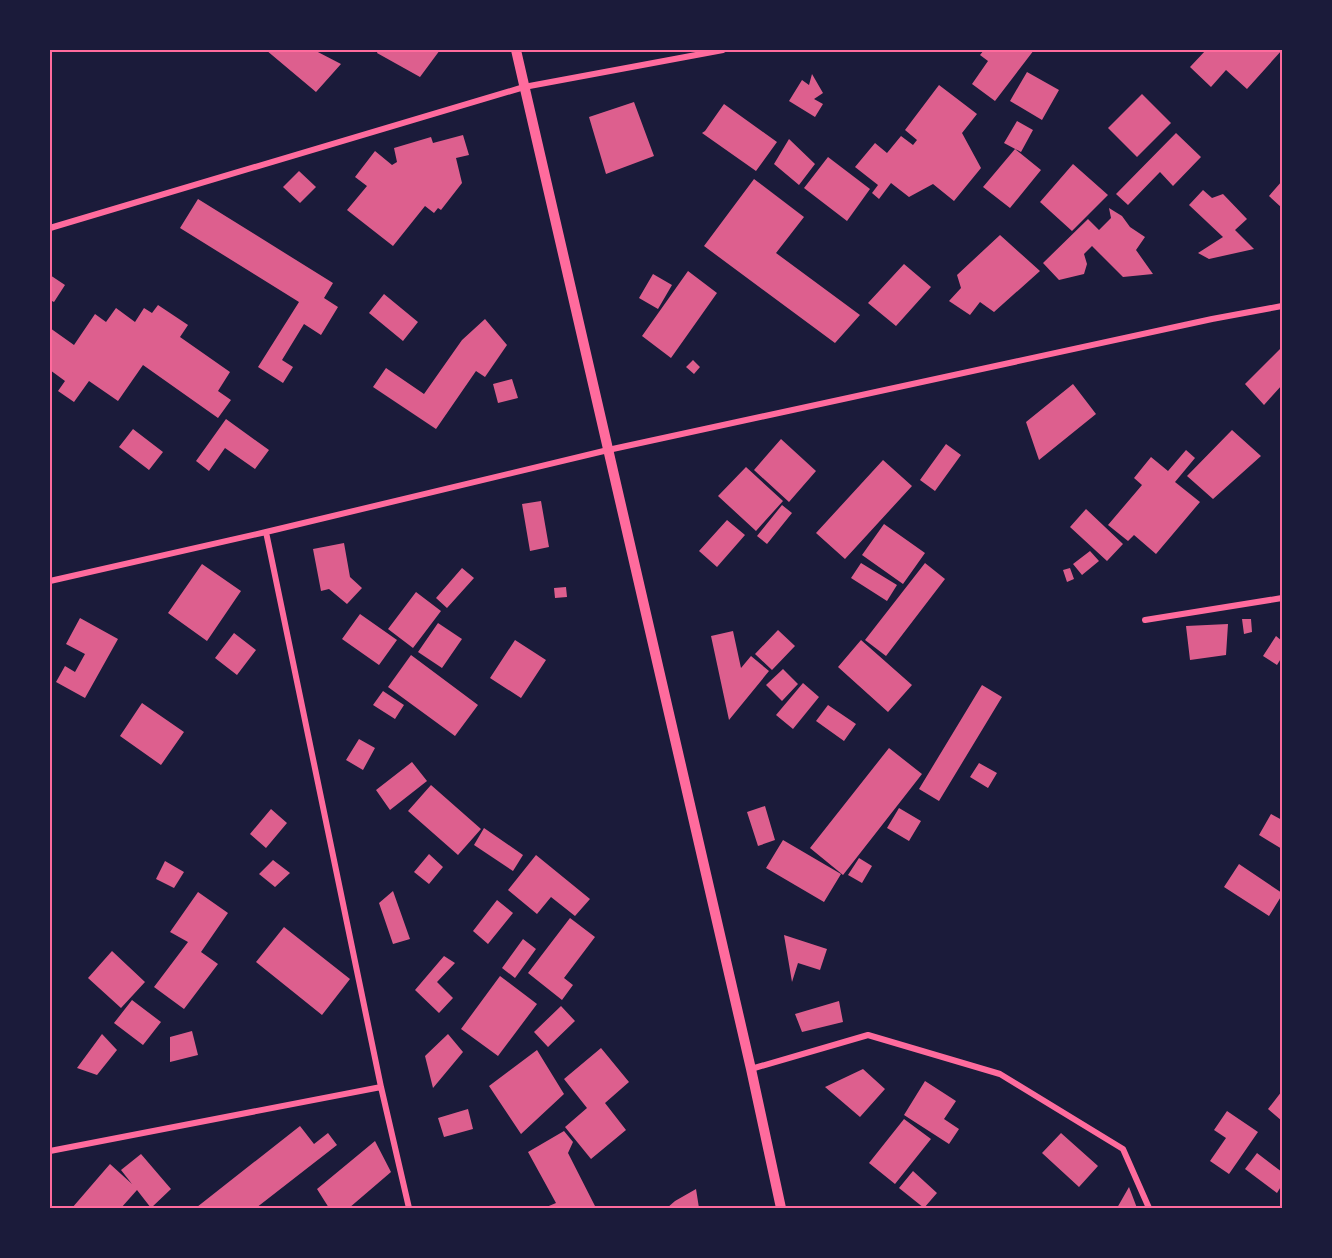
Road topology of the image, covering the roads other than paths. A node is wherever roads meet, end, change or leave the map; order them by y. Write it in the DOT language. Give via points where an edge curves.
graph roads {
  1 [pos="516,50"];
  2 [pos="723,50"];
  3 [pos="524,87"];
  4 [pos="50,228"];
  5 [pos="1282,306"];
  6 [pos="608,450"];
  7 [pos="266,532"];
  8 [pos="50,581"];
  9 [pos="1282,598"];
  10 [pos="1145,620"];
  11 [pos="751,1069"];
  12 [pos="381,1087"];
  13 [pos="50,1151"];
  14 [pos="409,1209"];
  15 [pos="781,1209"];
  16 [pos="1149,1209"];
  1 -- 3 [label="street"];
  2 -- 3 [label="street"];
  3 -- 4 [label="street"];
  3 -- 6 [label="street"];
  5 -- 6 [label="street"];
  6 -- 7 [label="street"];
  6 -- 11 [label="street"];
  7 -- 8 [label="street"];
  7 -- 12 [label="street"];
  9 -- 10 [label="street"];
  11 -- 15 [label="street"];
  11 -- 16 [label="street" via="868,1035 1000,1074 1123,1149"];
  12 -- 13 [label="street"];
  12 -- 14 [label="street"];
}
